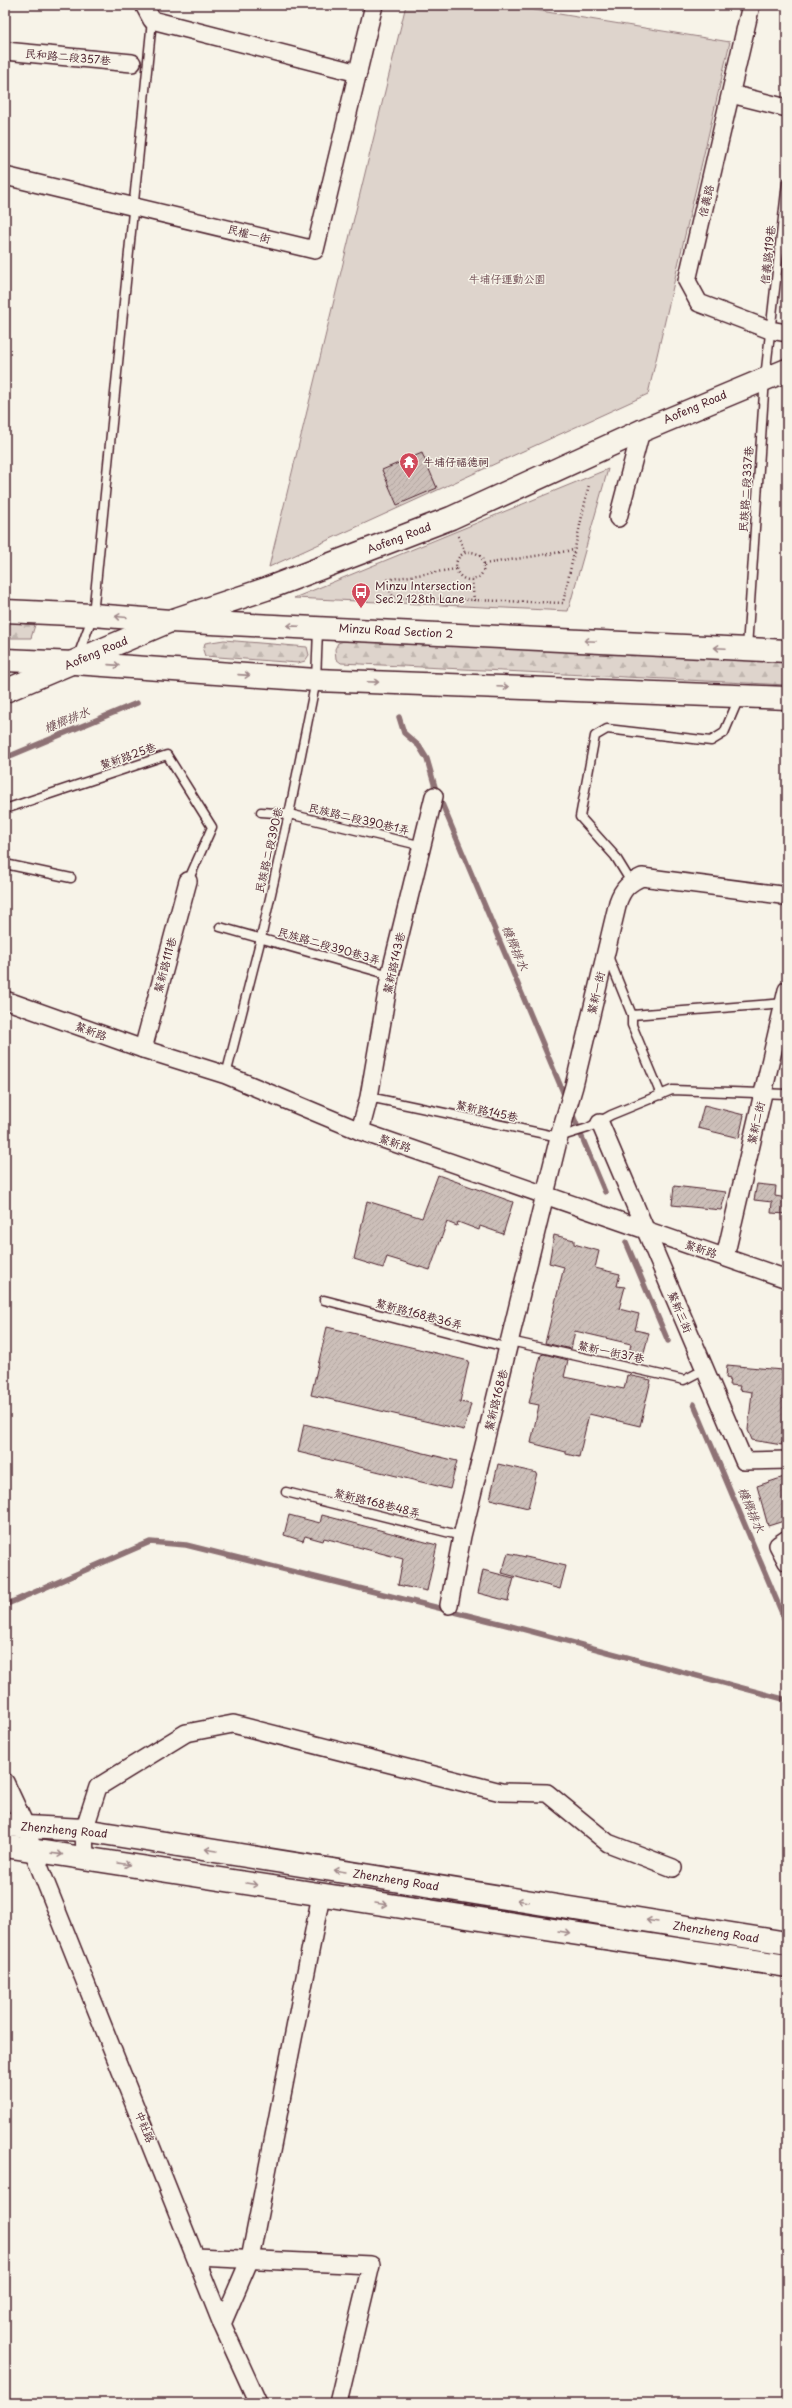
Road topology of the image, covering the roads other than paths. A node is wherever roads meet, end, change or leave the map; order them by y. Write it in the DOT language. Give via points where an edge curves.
graph roads {
  1 [pos="144,5"];
  2 [pos="374,5"];
  3 [pos="751,5"];
  4 [pos="152,20"];
  5 [pos="5,51"];
  6 [pos="132,63"];
  7 [pos="358,73"];
  8 [pos="731,94"];
  9 [pos="787,108"];
  10 [pos="5,176"];
  11 [pos="787,182"];
  12 [pos="132,206"];
  13 [pos="770,330"];
  14 [pos="787,333"];
  15 [pos="787,370"];
  16 [pos="765,378"];
  17 [pos="641,431"];
  18 [pos="618,518"];
  19 [pos="5,610"];
  20 [pos="93,614"];
  21 [pos="170,621"];
  22 [pos="318,627"];
  23 [pos="747,649"];
  24 [pos="787,651"];
  25 [pos="5,660"];
  26 [pos="75,663"];
  27 [pos="316,680"];
  28 [pos="5,691"];
  29 [pos="741,695"];
  30 [pos="787,698"];
  31 [pos="434,796"];
  32 [pos="5,809"];
  33 [pos="261,812"];
  34 [pos="289,814"];
  35 [pos="424,846"];
  36 [pos="5,864"];
  37 [pos="72,878"];
  38 [pos="188,881"];
  39 [pos="631,882"];
  40 [pos="787,898"];
  41 [pos="220,927"];
  42 [pos="261,938"];
  43 [pos="606,951"];
  44 [pos="390,975"];
  45 [pos="786,999"];
  46 [pos="5,1000"];
  47 [pos="632,1014"];
  48 [pos="143,1049"];
  49 [pos="226,1075"];
  50 [pos="763,1094"];
  51 [pos="787,1094"];
  52 [pos="661,1095"];
  53 [pos="369,1097"];
  54 [pos="594,1125"];
  55 [pos="360,1131"];
  56 [pos="564,1131"];
  57 [pos="546,1195"];
  58 [pos="645,1230"];
  59 [pos="725,1257"];
  60 [pos="787,1279"];
  61 [pos="324,1300"];
  62 [pos="509,1345"];
  63 [pos="705,1369"];
  64 [pos="787,1460"];
  65 [pos="286,1492"];
  66 [pos="462,1536"];
  67 [pos="787,1539"];
  68 [pos="787,1562"];
  69 [pos="449,1605"];
  70 [pos="5,1782"];
  71 [pos="5,1824"];
  72 [pos="26,1827"];
  73 [pos="84,1830"];
  74 [pos="5,1846"];
  75 [pos="33,1851"];
  76 [pos="85,1857"];
  77 [pos="673,1868"];
  78 [pos="321,1895"];
  79 [pos="787,1943"];
  80 [pos="787,1966"];
  81 [pos="196,2257"];
  82 [pos="250,2259"];
  83 [pos="222,2324"];
  84 [pos="258,2403"];
  85 [pos="338,2403"];
  1 -- 4 [label="street"];
  2 -- 7 [label="street, 民權一街"];
  3 -- 8 [label="street, 信義路"];
  4 -- 7 [label="street"];
  4 -- 12 [label="lane"];
  5 -- 6 [label="street, 民和路二段357巷"];
  7 -- 12 [label="street, 民權一街" via="315,250"];
  8 -- 9 [label="street"];
  8 -- 13 [label="street, 信義路" via="687,281 699,303"];
  10 -- 12 [label="street, 民權一街"];
  11 -- 13 [label="lane, 信義路119巷"];
  12 -- 20 [label="lane"];
  13 -- 14 [label="street, 信義路"];
  13 -- 16 [label="lane, 民族路二段337巷"];
  15 -- 16 [label="street, Aofeng Road"];
  16 -- 17 [label="street, Aofeng Road"];
  16 -- 23 [label="lane, 民族路二段337巷"];
  17 -- 18 [label="street"];
  17 -- 21 [label="street, Aofeng Road" via="451,518 266,589"];
  19 -- 20 [label="street, Minzu Road Section 2"];
  21 -- 20 [label="street, Minzu Road Section 2, one-way"];
  20 -- 26 [label="lane"];
  22 -- 21 [label="street, Minzu Road Section 2, one-way"];
  21 -- 26 [label="street, Aofeng Road"];
  23 -- 22 [label="street, Minzu Road Section 2, one-way"];
  22 -- 27 [label="lane, 民族路二段390巷"];
  23 -- 24 [label="street, Minzu Road Section 2"];
  25 -- 26 [label="street"];
  26 -- 27 [label="street, one-way"];
  26 -- 28 [label="street, Aofeng Road"];
  27 -- 29 [label="street, one-way"];
  27 -- 34 [label="lane, 民族路二段390巷"];
  29 -- 30 [label="street"];
  29 -- 39 [label="lane" via="724,733 711,741 607,729 595,736 580,817 615,856"];
  31 -- 35 [label="street, 鰲新路143巷"];
  32 -- 38 [label="lane, 鰲新路25巷" via="167,754 212,827"];
  33 -- 34 [label="lane, 民族路二段390巷1弄"];
  34 -- 35 [label="lane, 民族路二段390巷1弄"];
  34 -- 42 [label="lane, 民族路二段390巷"];
  35 -- 44 [label="street, 鰲新路143巷"];
  36 -- 37 [label="lane"];
  38 -- 48 [label="street, 鰲新路111巷"];
  39 -- 40 [label="street" via="642,877 781,895"];
  39 -- 43 [label="street, 鰲新一街" via="623,890 618,902"];
  41 -- 42 [label="lane, 民族路二段390巷3弄"];
  42 -- 44 [label="lane, 民族路二段390巷3弄"];
  42 -- 49 [label="lane, 民族路二段390巷"];
  43 -- 47 [label="lane"];
  43 -- 56 [label="street, 鰲新一街"];
  44 -- 53 [label="street, 鰲新路143巷"];
  45 -- 47 [label="lane"];
  45 -- 50 [label="street, 鰲新二街"];
  46 -- 48 [label="street, 鰲新路"];
  47 -- 52 [label="lane" via="632,1024"];
  48 -- 49 [label="street, 鰲新路"];
  49 -- 55 [label="street, 鰲新路"];
  50 -- 51 [label="lane"];
  50 -- 52 [label="lane" via="672,1090"];
  50 -- 59 [label="street, 鰲新二街"];
  52 -- 54 [label="lane" via="610,1115"];
  53 -- 55 [label="street, 鰲新路143巷"];
  53 -- 56 [label="lane, 鰲新路145巷"];
  54 -- 56 [label="lane"];
  54 -- 58 [label="street, 鰲新三街"];
  55 -- 57 [label="street, 鰲新路"];
  56 -- 57 [label="street, 鰲新一街"];
  57 -- 58 [label="street, 鰲新路"];
  57 -- 62 [label="street, 鰲新路168巷"];
  58 -- 59 [label="street, 鰲新路"];
  58 -- 63 [label="street, 鰲新三街"];
  59 -- 60 [label="street, 鰲新路"];
  61 -- 62 [label="lane, 鰲新路168巷36弄"];
  62 -- 63 [label="lane, 鰲新一街37巷" via="684,1380"];
  62 -- 66 [label="street, 鰲新路168巷"];
  63 -- 64 [label="street, 鰲新三街" via="744,1461"];
  65 -- 66 [label="lane, 鰲新路168巷48弄"];
  66 -- 69 [label="street, 鰲新路168巷"];
  67 -- 68 [label="street" via="778,1545"];
  70 -- 72 [label="street, 中社路"];
  71 -- 72 [label="street, Zhenzheng Road"];
  72 -- 73 [label="street, Zhenzheng Road"];
  72 -- 75 [label="street, 中社路"];
  73 -- 76 [label="street"];
  73 -- 77 [label="street" via="98,1787 186,1732 232,1724 501,1792 547,1793 608,1843"];
  79 -- 73 [label="street, Zhenzheng Road, one-way"];
  74 -- 75 [label="street, Zhenzheng Road"];
  75 -- 76 [label="street, Zhenzheng Road, one-way"];
  75 -- 81 [label="street, 中社路"];
  76 -- 78 [label="street, Zhenzheng Road, one-way"];
  78 -- 80 [label="street, Zhenzheng Road, one-way"];
  78 -- 82 [label="street"];
  81 -- 82 [label="street"];
  81 -- 83 [label="street, 中社路"];
  82 -- 83 [label="street"];
  82 -- 85 [label="street" via="371,2265"];
  83 -- 84 [label="street, 中社路"];
}
